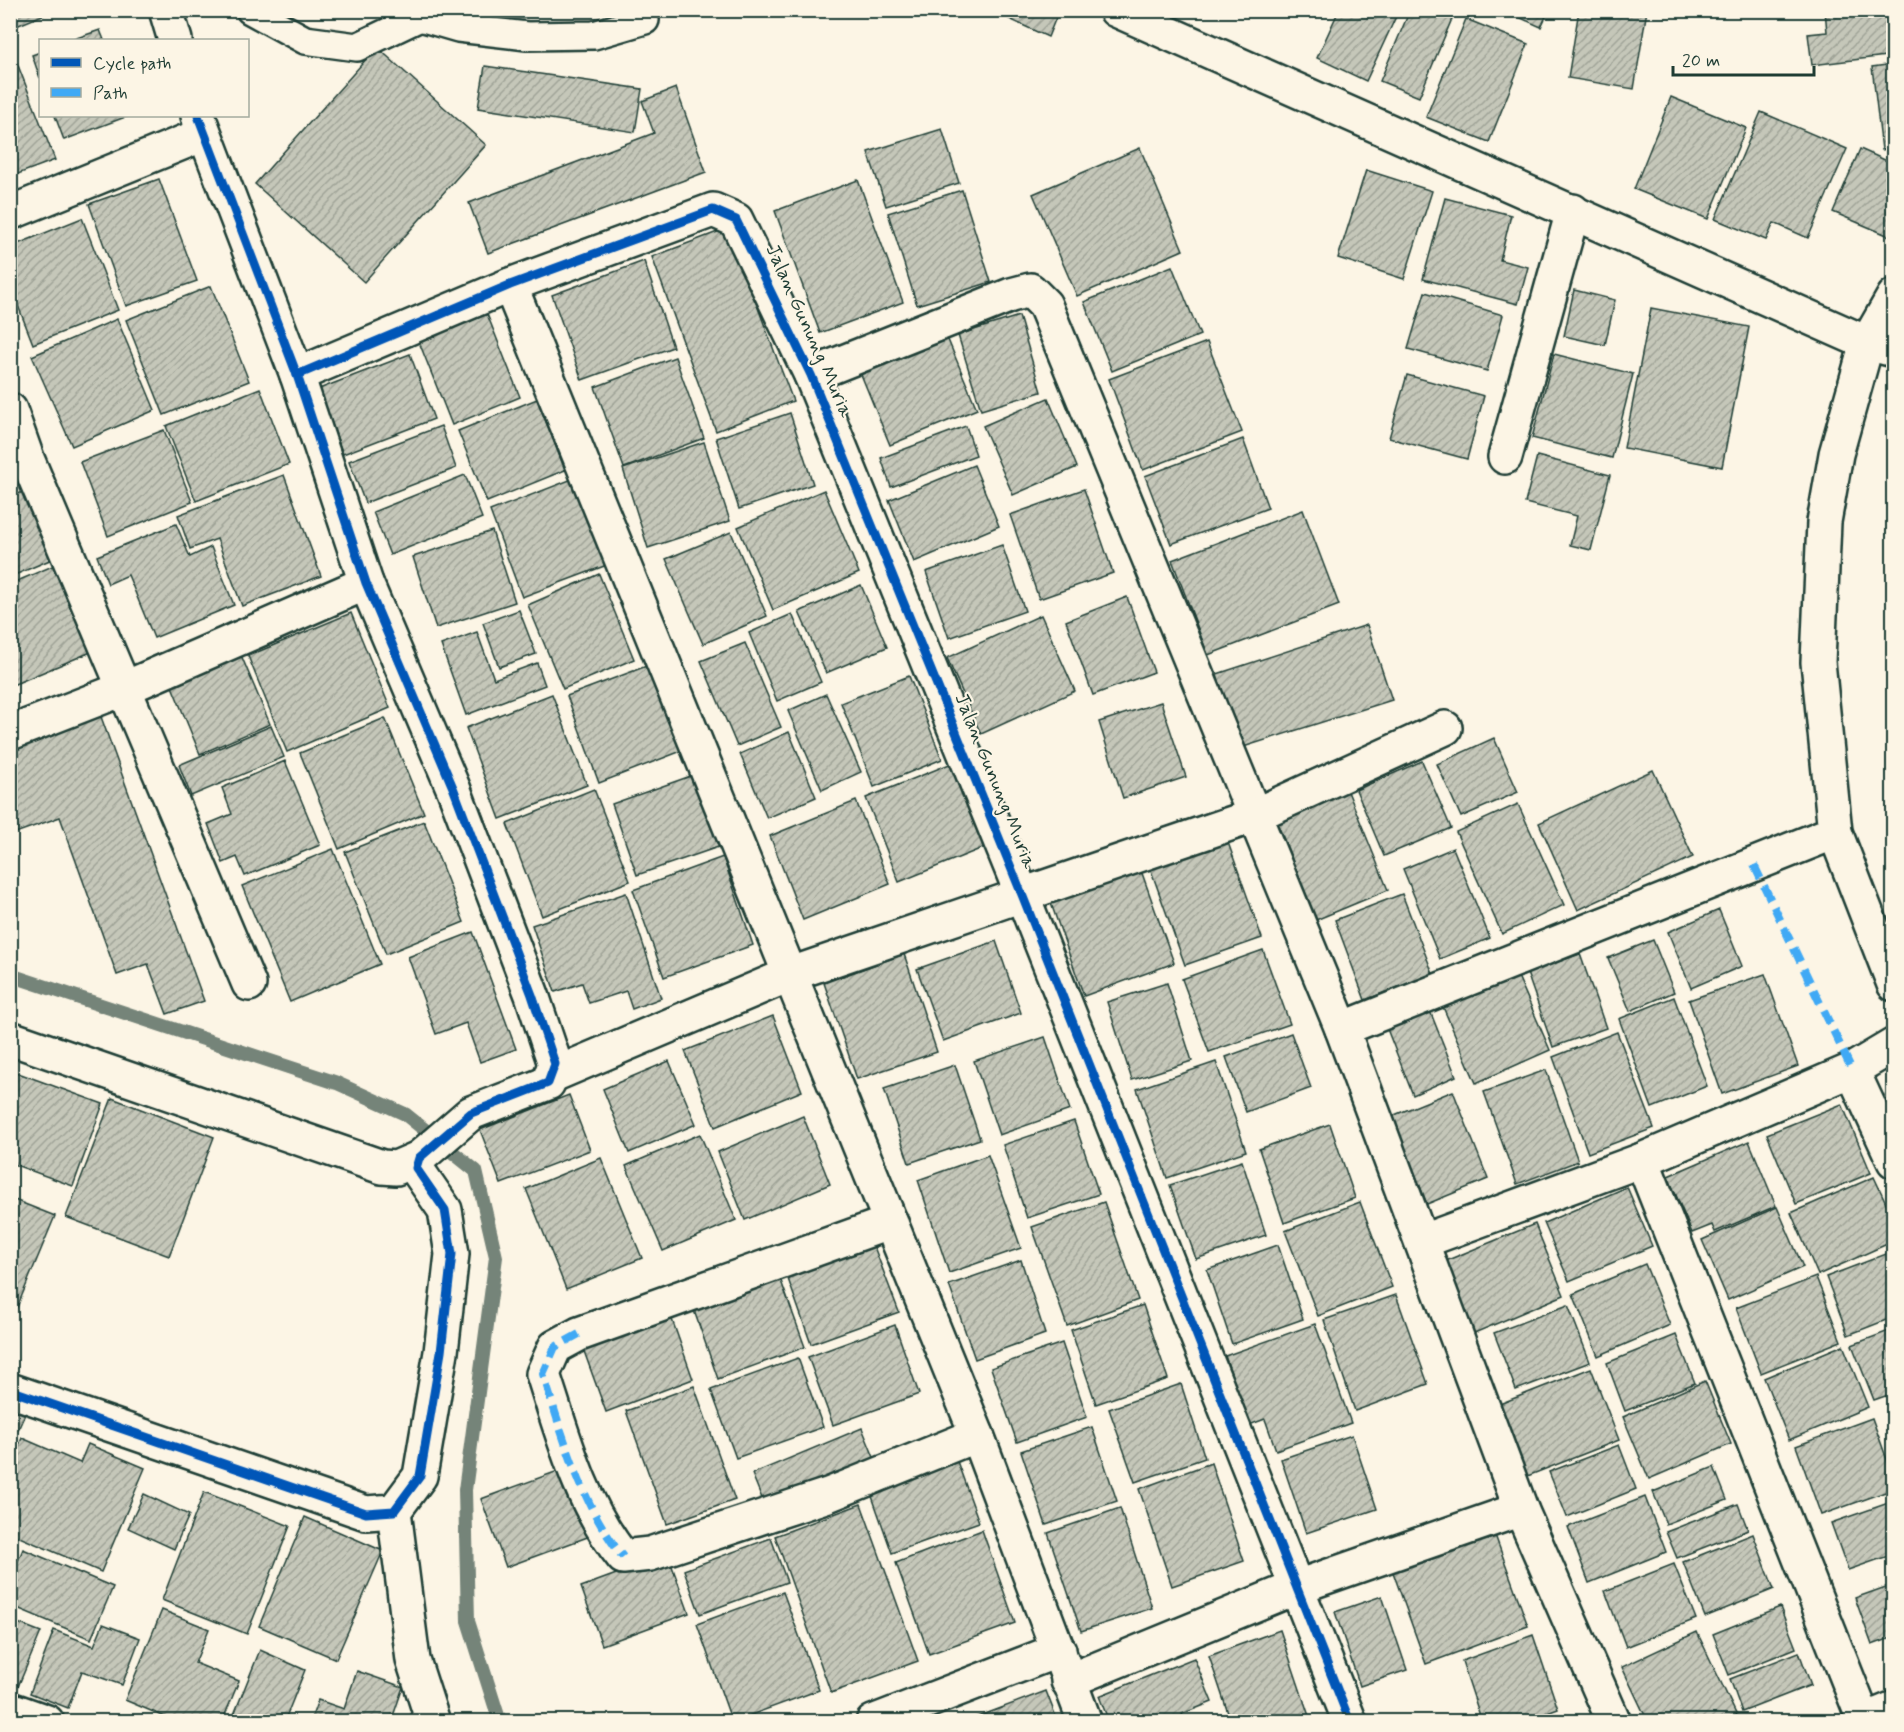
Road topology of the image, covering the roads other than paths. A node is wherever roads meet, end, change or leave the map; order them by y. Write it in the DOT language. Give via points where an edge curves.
graph roads {
  1 [pos="166,10"];
  2 [pos="250,10"];
  3 [pos="1116,10"];
  4 [pos="418,14"];
  5 [pos="645,20"];
  6 [pos="175,39"];
  7 [pos="201,124"];
  8 [pos="1573,211"];
  9 [pos="10,213"];
  10 [pos="510,285"];
  11 [pos="1893,296"];
  12 [pos="1880,346"];
  13 [pos="297,375"];
  14 [pos="811,375"];
  15 [pos="10,410"];
  16 [pos="1505,457"];
  17 [pos="19,464"];
  18 [pos="366,583"];
  19 [pos="123,689"];
  20 [pos="1445,729"];
  21 [pos="10,733"];
  22 [pos="1253,816"];
  23 [pos="1836,832"];
  24 [pos="1023,897"];
  25 [pos="791,974"];
  26 [pos="249,984"];
  27 [pos="1893,984"];
  28 [pos="1342,1029"];
  29 [pos="10,1038"];
  30 [pos="1893,1046"];
  31 [pos="1852,1070"];
  32 [pos="553,1075"];
  33 [pos="423,1154"];
  34 [pos="1642,1160"];
  35 [pos="1893,1161"];
  36 [pos="891,1222"];
  37 [pos="1423,1241"];
  38 [pos="10,1390"];
  39 [pos="977,1435"];
  40 [pos="1521,1509"];
  41 [pos="394,1511"];
  42 [pos="1297,1587"];
  43 [pos="1059,1650"];
  44 [pos="1068,1681"];
  45 [pos="1893,1708"];
  46 [pos="10,1709"];
  47 [pos="1862,1721"];
  48 [pos="47,1722"];
  49 [pos="433,1722"];
  50 [pos="873,1722"];
  51 [pos="1085,1722"];
  52 [pos="1350,1722"];
  53 [pos="1614,1722"];
  1 -- 6 [label="street"];
  2 -- 4 [label="lane" via="305,40 357,47"];
  3 -- 8 [label="street"];
  4 -- 5 [label="lane" via="458,28 527,36 594,35"];
  7 -- 9 [label="street"];
  7 -- 13 [label="street"];
  8 -- 12 [label="street"];
  8 -- 16 [label="street"];
  10 -- 13 [label="street, Jalan Gunung Muria"];
  10 -- 14 [label="street, Jalan Gunung Muria" via="713,210 736,220"];
  10 -- 25 [label="street"];
  11 -- 12 [label="street"];
  12 -- 23 [label="street" via="1836,454 1824,522 1818,662"];
  13 -- 18 [label="street"];
  14 -- 22 [label="street" via="1030,290 1045,304"];
  14 -- 24 [label="street, Jalan Gunung Muria"];
  15 -- 17 [label="street"];
  17 -- 19 [label="street"];
  18 -- 19 [label="street"];
  18 -- 32 [label="street" via="454,790 532,995 555,1064"];
  19 -- 21 [label="street"];
  19 -- 26 [label="street"];
  20 -- 22 [label="street"];
  22 -- 24 [label="street"];
  22 -- 28 [label="street"];
  23 -- 27 [label="street"];
  23 -- 28 [label="street"];
  24 -- 25 [label="street"];
  24 -- 42 [label="street, Jalan Gunung Muria"];
  25 -- 32 [label="street"];
  25 -- 36 [label="street"];
  28 -- 37 [label="street"];
  29 -- 33 [label="street" via="382,1167 396,1168"];
  30 -- 31 [label="street"];
  31 -- 34 [label="street"];
  31 -- 35 [label="street"];
  32 -- 33 [label="street" via="548,1083 471,1113"];
  33 -- 41 [label="street" via="417,1168 445,1210 452,1254 441,1352 420,1476"];
  34 -- 37 [label="street"];
  34 -- 47 [label="street"];
  36 -- 39 [label="street"];
  36 -- 39 [label="street" via="579,1334 555,1347 543,1374 568,1453 605,1535 623,1557 650,1554 828,1495"];
  37 -- 40 [label="street"];
  38 -- 41 [label="street" via="366,1513"];
  39 -- 43 [label="street"];
  40 -- 42 [label="street"];
  40 -- 53 [label="street"];
  41 -- 49 [label="street" via="413,1660"];
  42 -- 44 [label="street"];
  42 -- 52 [label="street, Jalan Gunung Muria"];
  43 -- 44 [label="street"];
  43 -- 50 [label="street"];
  44 -- 51 [label="street"];
  45 -- 47 [label="street"];
  46 -- 48 [label="street"];
}
